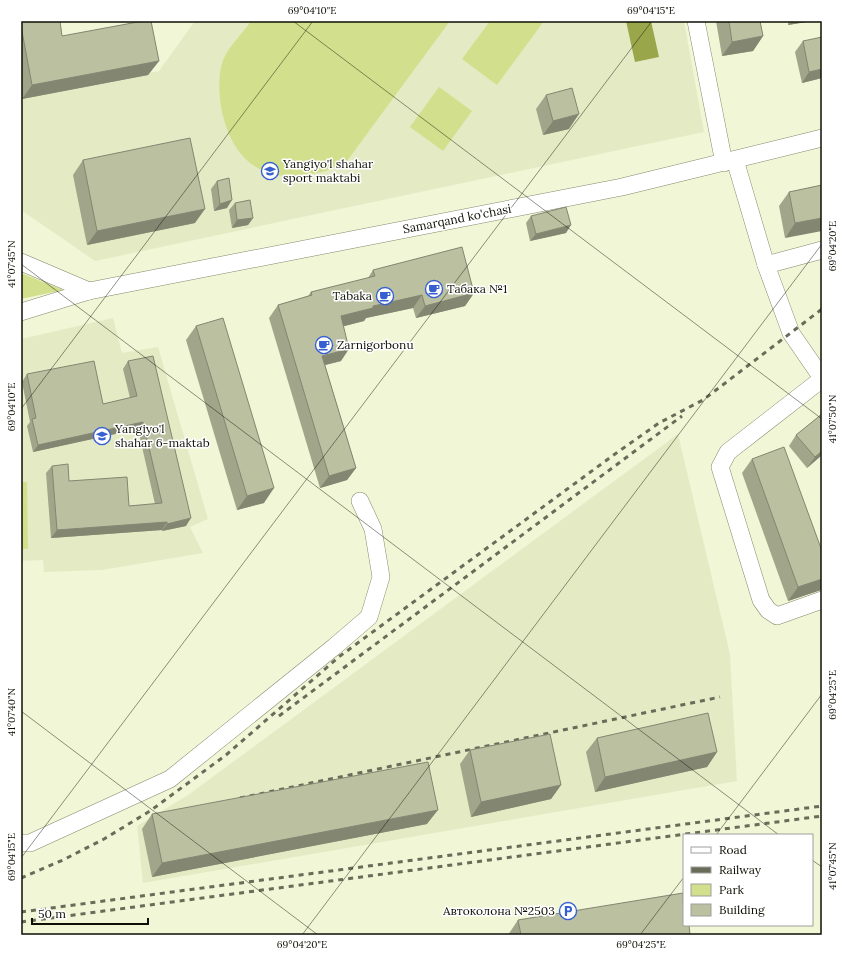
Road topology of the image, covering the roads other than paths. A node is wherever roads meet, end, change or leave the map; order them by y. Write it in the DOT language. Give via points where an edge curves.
graph roads {
  1 [pos="696,21"];
  2 [pos="822,138"];
  3 [pos="730,161"];
  4 [pos="822,250"];
  5 [pos="21,262"];
  6 [pos="766,265"];
  7 [pos="89,292"];
  8 [pos="21,312"];
  9 [pos="822,378"];
  10 [pos="360,501"];
  11 [pos="822,600"];
  12 [pos="21,843"];
  1 -- 3 [label="street"];
  2 -- 3 [label="street, Samarqand ko'chasi"];
  3 -- 6 [label="street"];
  3 -- 7 [label="street, Samarqand ko'chasi" via="622,187"];
  4 -- 6 [label="street"];
  5 -- 7 [label="street"];
  6 -- 9 [label="street" via="791,332"];
  7 -- 8 [label="street, Samarqand ko'chasi"];
  9 -- 11 [label="street" via="728,452 720,467 762,600 768,610 778,616"];
  10 -- 12 [label="street" via="373,529 381,578 369,617 170,779 30,843"];
}
